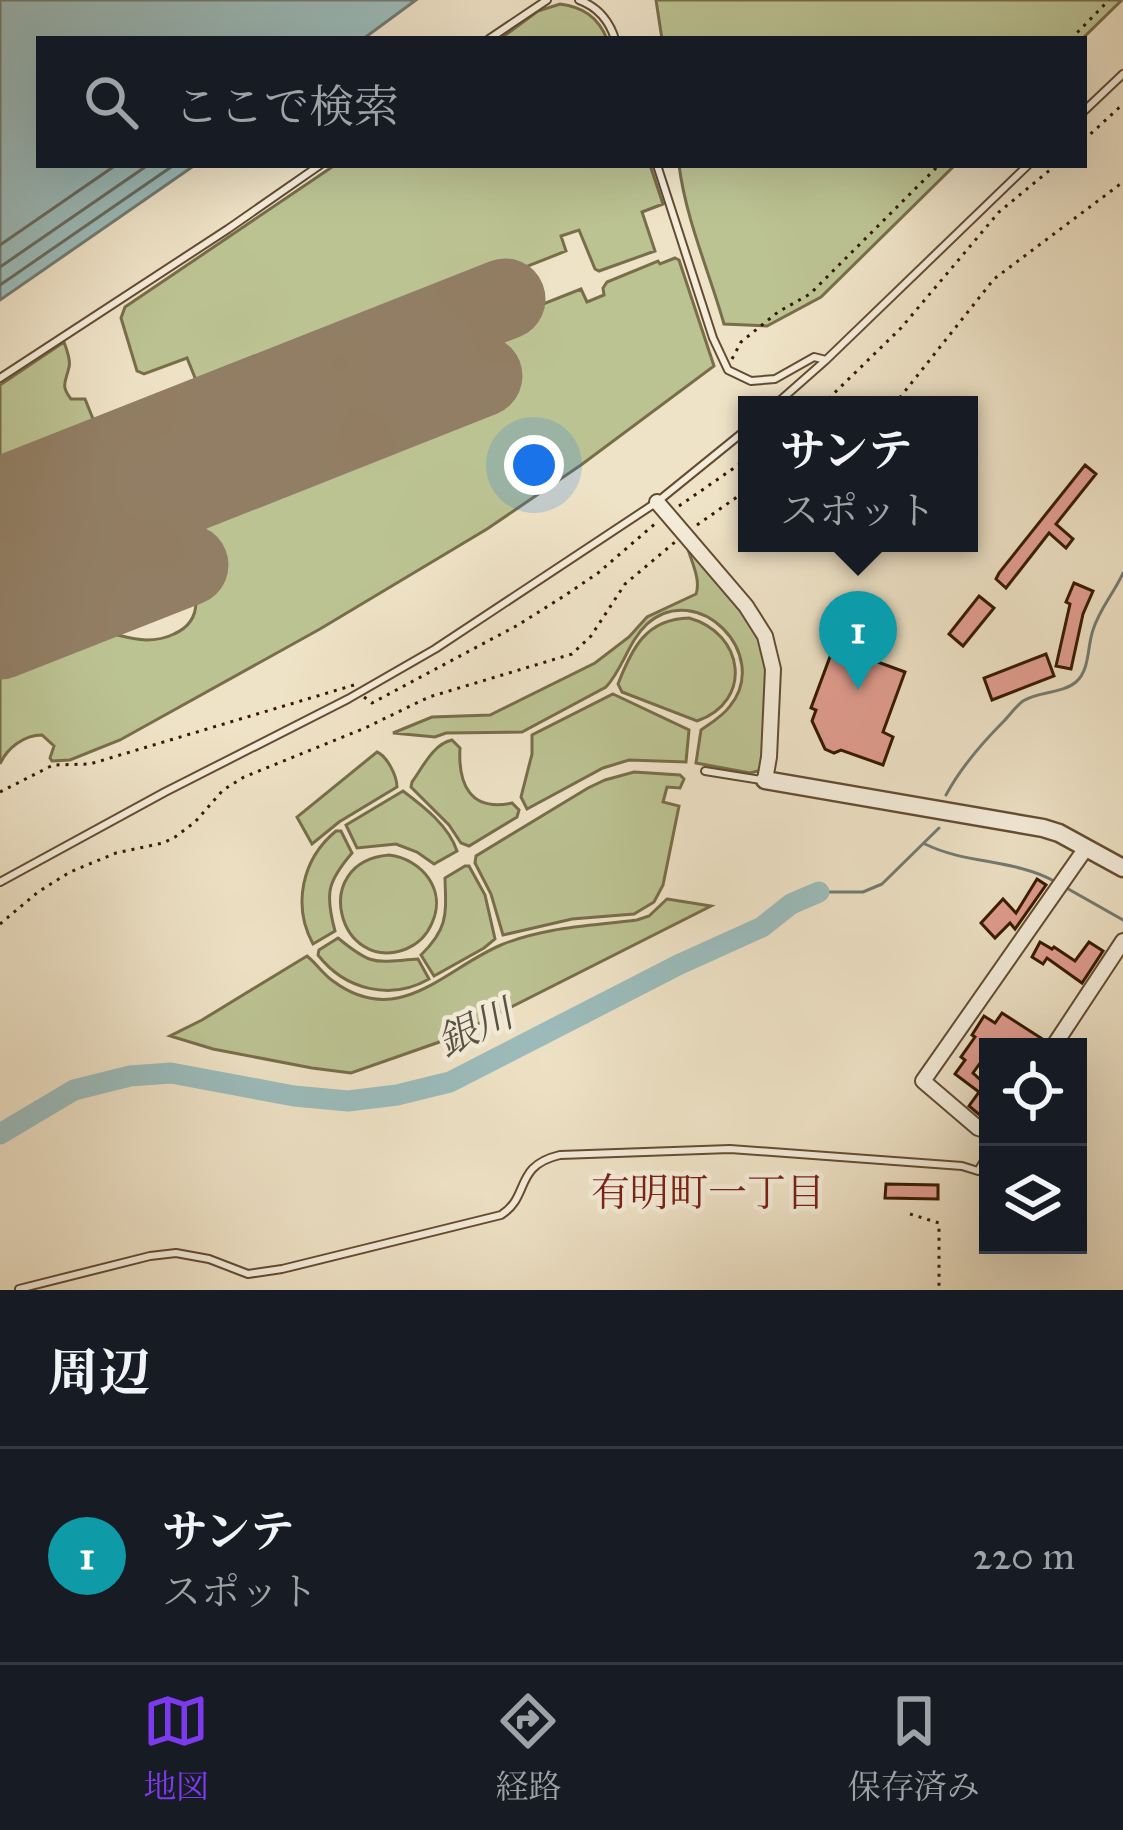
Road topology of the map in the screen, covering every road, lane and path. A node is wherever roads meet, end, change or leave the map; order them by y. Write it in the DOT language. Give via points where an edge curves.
graph roads {
  1 [pos="547,0"];
  2 [pos="579,0"];
  3 [pos="1109,0"];
  4 [pos="493,36"];
  5 [pos="614,36"];
  6 [pos="1074,36"];
  7 [pos="1123,74"];
  8 [pos="1123,104"];
  9 [pos="1087,108"];
  10 [pos="1087,137"];
  11 [pos="316,168"];
  12 [pos="658,168"];
  13 [pos="936,168"];
  14 [pos="1025,168"];
  15 [pos="1052,168"];
  16 [pos="1123,182"];
  17 [pos="826,360"];
  18 [pos="728,370"];
  19 [pos="0,378"];
  20 [pos="786,396"];
  21 [pos="831,396"];
  22 [pos="901,396"];
  23 [pos="738,437"];
  24 [pos="738,464"];
  25 [pos="738,495"];
  26 [pos="662,508"];
  27 [pos="685,535"];
  28 [pos="361,692"];
  29 [pos="705,771"];
  30 [pos="765,780"];
  31 [pos="0,791"];
  32 [pos="1086,848"];
  33 [pos="1123,868"];
  34 [pos="0,882"];
  35 [pos="0,924"];
  36 [pos="1123,941"];
  37 [pos="1059,1038"];
  38 [pos="979,1128"];
  39 [pos="979,1169"];
  40 [pos="910,1214"];
  41 [pos="19,1289"];
  42 [pos="939,1290"];
  1 -- 4 [label="lane"];
  2 -- 5 [label="lane" via="605,18"];
  3 -- 6 [label="path"];
  7 -- 9 [label="lane"];
  8 -- 10 [label="path"];
  11 -- 19 [label="lane"];
  12 -- 18 [label="lane"];
  13 -- 18 [label="path" via="811,294 741,341"];
  14 -- 17 [label="lane"];
  15 -- 21 [label="path" via="999,212"];
  16 -- 22 [label="path" via="994,279"];
  17 -- 18 [label="lane" via="814,357 759,382"];
  17 -- 20 [label="lane"];
  23 -- 26 [label="lane"];
  24 -- 26 [label="path"];
  25 -- 27 [label="path"];
  26 -- 27 [label="street"];
  26 -- 28 [label="lane"];
  26 -- 28 [label="path" via="598,573 518,625 372,704"];
  27 -- 30 [label="street" via="746,606 770,648"];
  27 -- 35 [label="path" via="626,584 572,654 429,697 244,777 176,837 70,872"];
  28 -- 31 [label="path" via="351,685 89,764 52,765"];
  28 -- 34 [label="lane"];
  29 -- 30 [label="lane"];
  30 -- 32 [label="street" via="1043,828"];
  32 -- 33 [label="street"];
  32 -- 38 [label="street" via="923,1082"];
  36 -- 37 [label="street"];
  39 -- 41 [label="lane" via="730,1149 560,1155 533,1166 510,1210 437,1232 248,1274 176,1253"];
  40 -- 42 [label="path" via="939,1222"];
}
